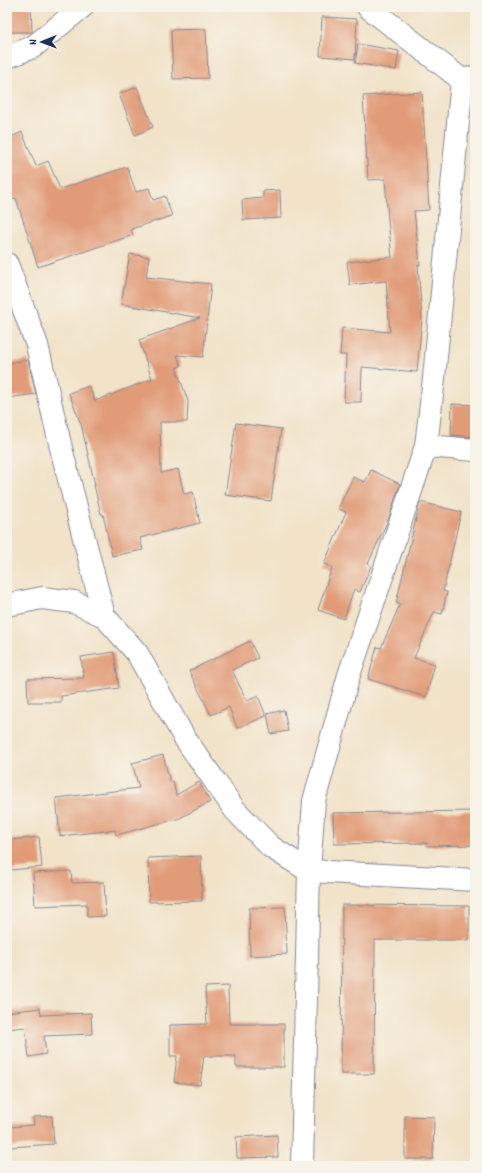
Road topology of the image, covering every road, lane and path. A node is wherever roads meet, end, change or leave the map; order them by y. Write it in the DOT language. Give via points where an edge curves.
graph roads {
  1 [pos="82,7"];
  2 [pos="368,7"];
  3 [pos="7,57"];
  4 [pos="468,78"];
  5 [pos="7,264"];
  6 [pos="426,446"];
  7 [pos="475,450"];
  8 [pos="7,605"];
  9 [pos="104,616"];
  10 [pos="309,872"];
  11 [pos="475,880"];
  12 [pos="302,1166"];
  1 -- 3 [label="street" via="33,47"];
  2 -- 4 [label="street"];
  4 -- 6 [label="street"];
  5 -- 9 [label="street" via="37,345"];
  6 -- 7 [label="street"];
  6 -- 10 [label="street" via="349,675 314,801"];
  8 -- 9 [label="street" via="42,598 74,602"];
  9 -- 10 [label="street" via="137,653 184,737 235,810 271,847"];
  10 -- 11 [label="street"];
  10 -- 12 [label="street"];
}
